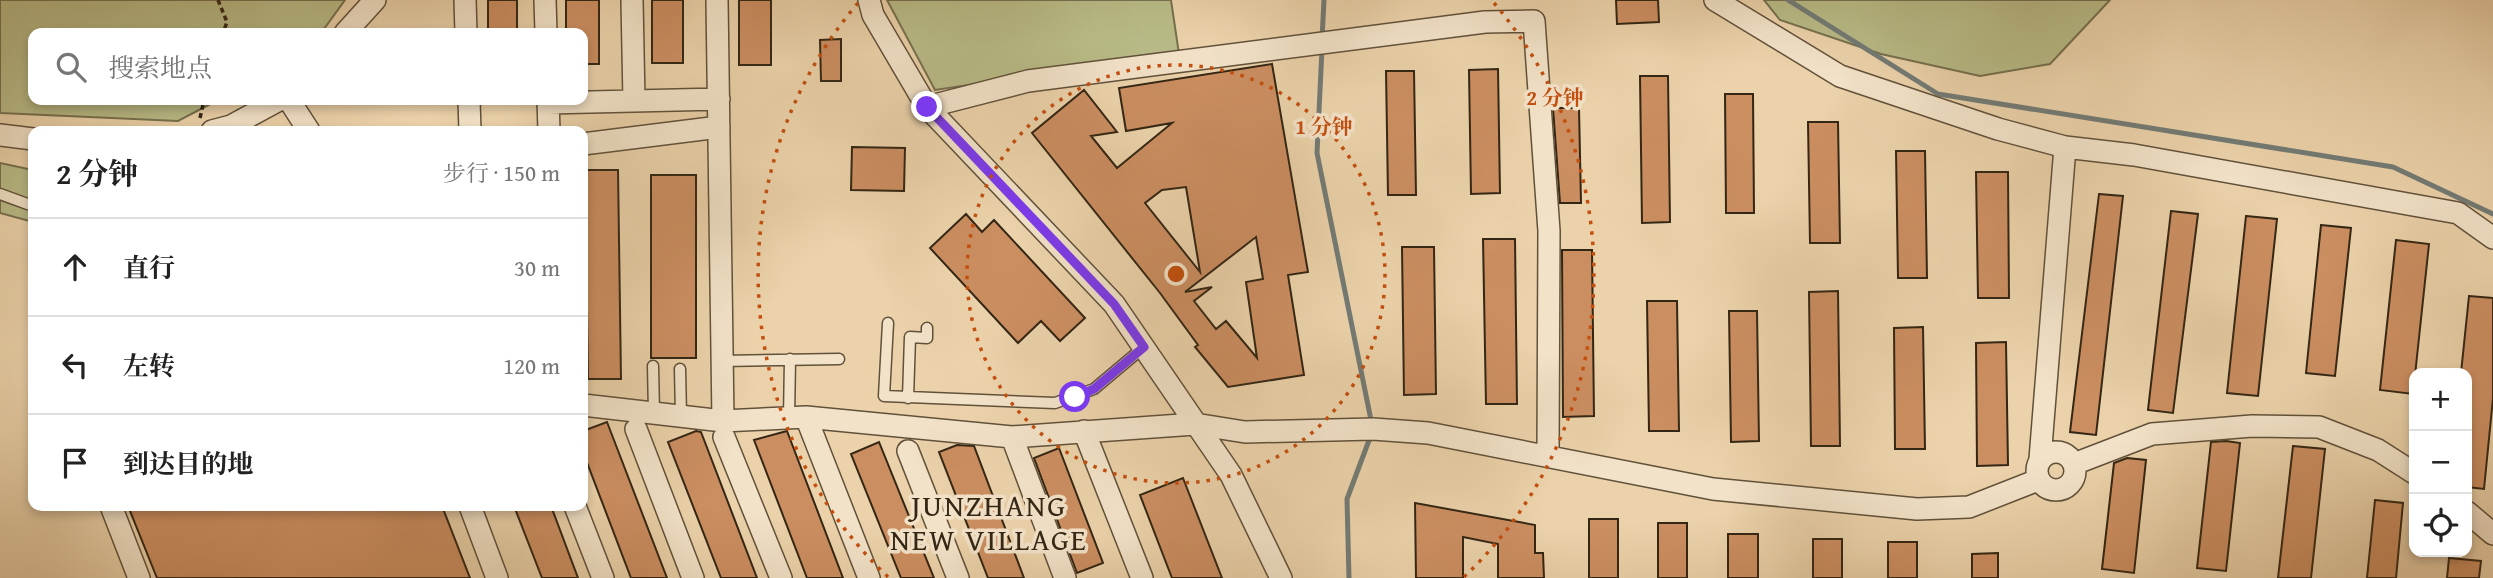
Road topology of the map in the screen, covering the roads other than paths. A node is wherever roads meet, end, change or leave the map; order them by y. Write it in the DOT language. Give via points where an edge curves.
graph roads {
  1 [pos="375,0"];
  2 [pos="465,0"];
  3 [pos="545,0"];
  4 [pos="632,0"];
  5 [pos="717,0"];
  6 [pos="869,0"];
  7 [pos="1715,0"];
  8 [pos="350,28"];
  9 [pos="466,28"];
  10 [pos="546,28"];
  11 [pos="719,99"];
  12 [pos="588,101"];
  13 [pos="634,101"];
  14 [pos="270,105"];
  15 [pos="292,105"];
  16 [pos="468,105"];
  17 [pos="548,105"];
  18 [pos="927,107"];
  19 [pos="231,126"];
  20 [pos="306,126"];
  21 [pos="470,126"];
  22 [pos="549,126"];
  23 [pos="719,127"];
  24 [pos="0,135"];
  25 [pos="28,138"];
  26 [pos="588,143"];
  27 [pos="2065,147"];
  28 [pos="0,194"];
  29 [pos="28,204"];
  30 [pos="2493,238"];
  31 [pos="888,323"];
  32 [pos="927,328"];
  33 [pos="1144,347"];
  34 [pos="790,359"];
  35 [pos="839,359"];
  36 [pos="722,360"];
  37 [pos="653,366"];
  38 [pos="680,369"];
  39 [pos="908,398"];
  40 [pos="588,406"];
  41 [pos="654,413"];
  42 [pos="681,416"];
  43 [pos="797,418"];
  44 [pos="1195,424"];
  45 [pos="636,429"];
  46 [pos="724,429"];
  47 [pos="1084,431"];
  48 [pos="1012,437"];
  49 [pos="908,451"];
  50 [pos="1548,454"];
  51 [pos="2074,464"];
  52 [pos="2039,469"];
  53 [pos="2409,470"];
  54 [pos="113,511"];
  55 [pos="472,511"];
  56 [pos="577,511"];
  57 [pos="2472,516"];
  58 [pos="2493,534"];
  59 [pos="1138,577"];
  60 [pos="139,578"];
  61 [pos="497,578"];
  62 [pos="603,578"];
  63 [pos="693,578"];
  64 [pos="780,578"];
  65 [pos="869,578"];
  66 [pos="958,578"];
  67 [pos="1065,578"];
  68 [pos="1280,578"];
  1 -- 8 [label="street"];
  2 -- 9 [label="street"];
  3 -- 10 [label="street"];
  4 -- 13 [label="street"];
  5 -- 11 [label="street"];
  6 -- 18 [label="street" via="873,15"];
  7 -- 27 [label="street" via="1840,76"];
  11 -- 13 [label="street"];
  11 -- 23 [label="street"];
  12 -- 13 [label="street"];
  14 -- 19 [label="street"];
  15 -- 20 [label="street"];
  16 -- 21 [label="street"];
  17 -- 22 [label="street"];
  18 -- 33 [label="street" via="1114,304"];
  18 -- 50 [label="street" via="1028,81 1485,22 1534,21 1549,231"];
  23 -- 26 [label="street"];
  23 -- 36 [label="street"];
  24 -- 25 [label="street"];
  27 -- 30 [label="street" via="2134,155 2458,213"];
  27 -- 52 [label="street"];
  28 -- 29 [label="lane"];
  31 -- 39 [label="lane" via="884,396"];
  32 -- 39 [label="lane" via="927,338 911,337"];
  33 -- 39 [label="lane" via="1094,389 1055,403"];
  33 -- 44 [label="street"];
  34 -- 35 [label="lane"];
  34 -- 36 [label="lane"];
  34 -- 43 [label="lane"];
  36 -- 46 [label="street"];
  37 -- 41 [label="lane"];
  38 -- 42 [label="lane"];
  40 -- 41 [label="street"];
  41 -- 42 [label="street"];
  42 -- 46 [label="street"];
  43 -- 46 [label="street"];
  43 -- 48 [label="street"];
  43 -- 65 [label="street"];
  44 -- 47 [label="street"];
  44 -- 50 [label="street" via="1245,432 1373,429 1428,433"];
  44 -- 68 [label="street" via="1231,475"];
  45 -- 63 [label="street"];
  46 -- 64 [label="street"];
  47 -- 48 [label="street"];
  47 -- 59 [label="street"];
  48 -- 67 [label="street"];
  49 -- 66 [label="street"];
  50 -- 52 [label="street" via="1713,489 1917,509 1969,507"];
  51 -- 52 [label="street" via="2068,455 2048,452"];
  51 -- 52 [label="street" via="2075,474 2063,489 2044,487"];
  51 -- 53 [label="street" via="2152,434 2252,426 2319,428 2378,450"];
  54 -- 60 [label="street"];
  55 -- 61 [label="street"];
  56 -- 62 [label="street"];
  57 -- 58 [label="street"];
}
